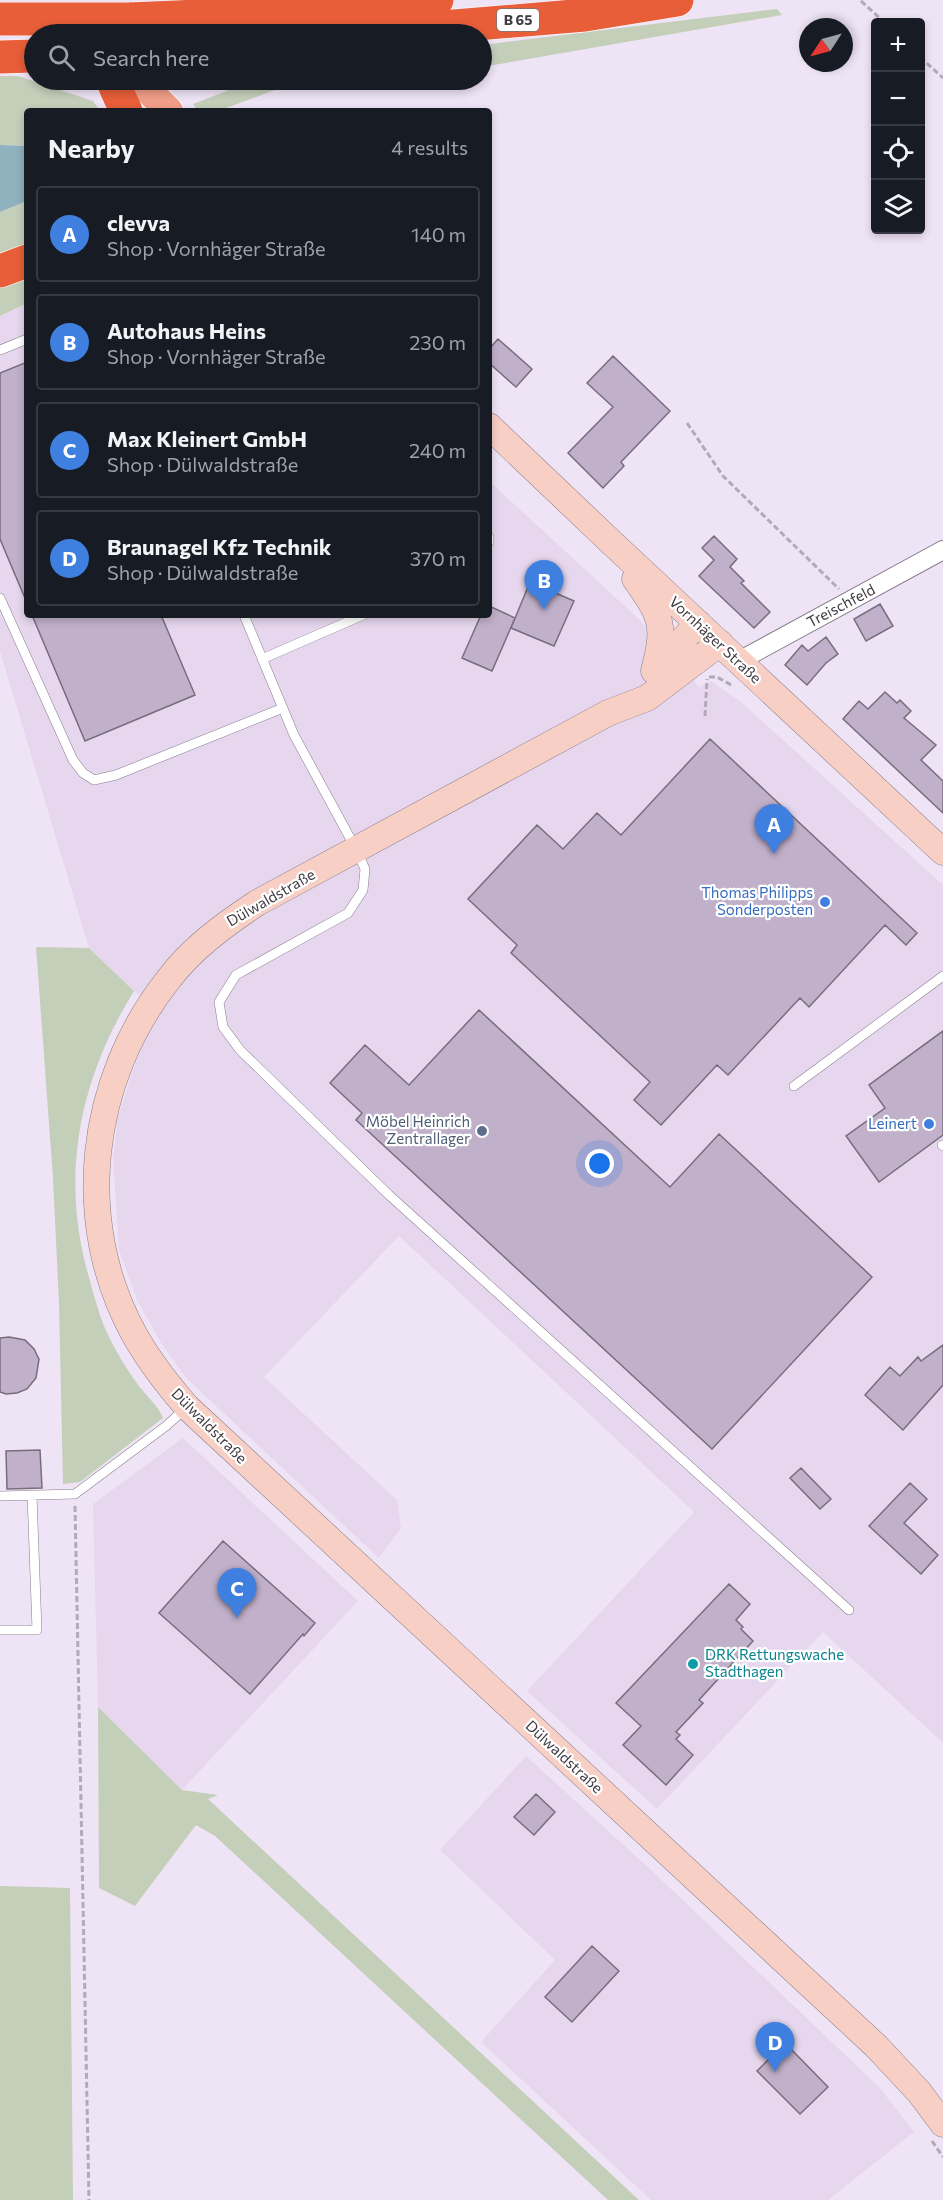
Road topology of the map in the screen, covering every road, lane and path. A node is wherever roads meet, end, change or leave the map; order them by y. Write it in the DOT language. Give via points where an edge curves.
graph roads {
  1 [pos="22,0"];
  2 [pos="53,0"];
  3 [pos="437,0"];
  4 [pos="677,0"];
  5 [pos="861,1"];
  6 [pos="880,18"];
  7 [pos="0,19"];
  8 [pos="48,24"];
  9 [pos="79,24"];
  10 [pos="477,24"];
  11 [pos="925,61"];
  12 [pos="943,78"];
  13 [pos="122,90"];
  14 [pos="123,90"];
  15 [pos="138,108"];
  16 [pos="162,108"];
  17 [pos="24,262"];
  18 [pos="0,272"];
  19 [pos="24,340"];
  20 [pos="0,350"];
  21 [pos="687,423"];
  22 [pos="492,429"];
  23 [pos="612,543"];
  24 [pos="943,550"];
  25 [pos="0,598"];
  26 [pos="850,601"];
  27 [pos="245,618"];
  28 [pos="356,618"];
  29 [pos="698,623"];
  30 [pos="720,643"];
  31 [pos="262,659"];
  32 [pos="739,661"];
  33 [pos="654,671"];
  34 [pos="707,678"];
  35 [pos="283,708"];
  36 [pos="608,713"];
  37 [pos="705,716"];
  38 [pos="356,849"];
  39 [pos="943,852"];
  40 [pos="943,976"];
  41 [pos="794,1086"];
  42 [pos="187,1407"];
  43 [pos="75,1494"];
  44 [pos="32,1495"];
  45 [pos="0,1496"];
  46 [pos="849,1610"];
  47 [pos="0,1630"];
  48 [pos="935,2130"];
  49 [pos="943,2157"];
  50 [pos="90,2200"];
  1 -- 8 [label="main road"];
  2 -- 9 [label="main road"];
  3 -- 7 [label="highway, bridge" via="337,10 129,19"];
  4 -- 10 [label="highway, B 65" via="585,15"];
  5 -- 6 [label="path"];
  11 -- 12 [label="path"];
  13 -- 15 [label="main road"];
  14 -- 16 [label="main road"];
  17 -- 18 [label="highway"];
  19 -- 20 [label="lane"];
  21 -- 26 [label="path" via="723,476"];
  22 -- 23 [label="street, Vornhäger Straße"];
  23 -- 29 [label="street, Vornhäger Straße"];
  23 -- 33 [label="street" via="660,621 661,643"];
  24 -- 26 [label="street, Treischfeld"];
  25 -- 35 [label="lane" via="74,760 94,780 116,775"];
  26 -- 32 [label="street, Treischfeld"];
  27 -- 31 [label="lane"];
  28 -- 31 [label="lane"];
  29 -- 30 [label="street, Vornhäger Straße"];
  29 -- 33 [label="street, Dülwaldstraße"];
  30 -- 32 [label="street, Vornhäger Straße"];
  30 -- 36 [label="street, Dülwaldstraße" via="647,698"];
  31 -- 35 [label="lane"];
  32 -- 39 [label="street, Vornhäger Straße"];
  33 -- 36 [label="street, Dülwaldstraße"];
  34 -- 37 [label="path"];
  35 -- 38 [label="lane"];
  36 -- 38 [label="street, Dülwaldstraße"];
  38 -- 42 [label="street, Dülwaldstraße" via="257,903 193,952 145,1010 107,1097 95,1197 101,1245 133,1332 157,1372"];
  38 -- 46 [label="lane" via="365,869 363,890 348,913 236,975 219,1002 223,1027 240,1050 389,1195"];
  40 -- 41 [label="lane"];
  42 -- 43 [label="lane"];
  42 -- 48 [label="street, Dülwaldstraße" via="876,2046 919,2092"];
  43 -- 44 [label="lane"];
  43 -- 50 [label="path"];
  44 -- 45 [label="lane"];
  44 -- 47 [label="lane" via="36,1630"];
  48 -- 49 [label="path"];
}
